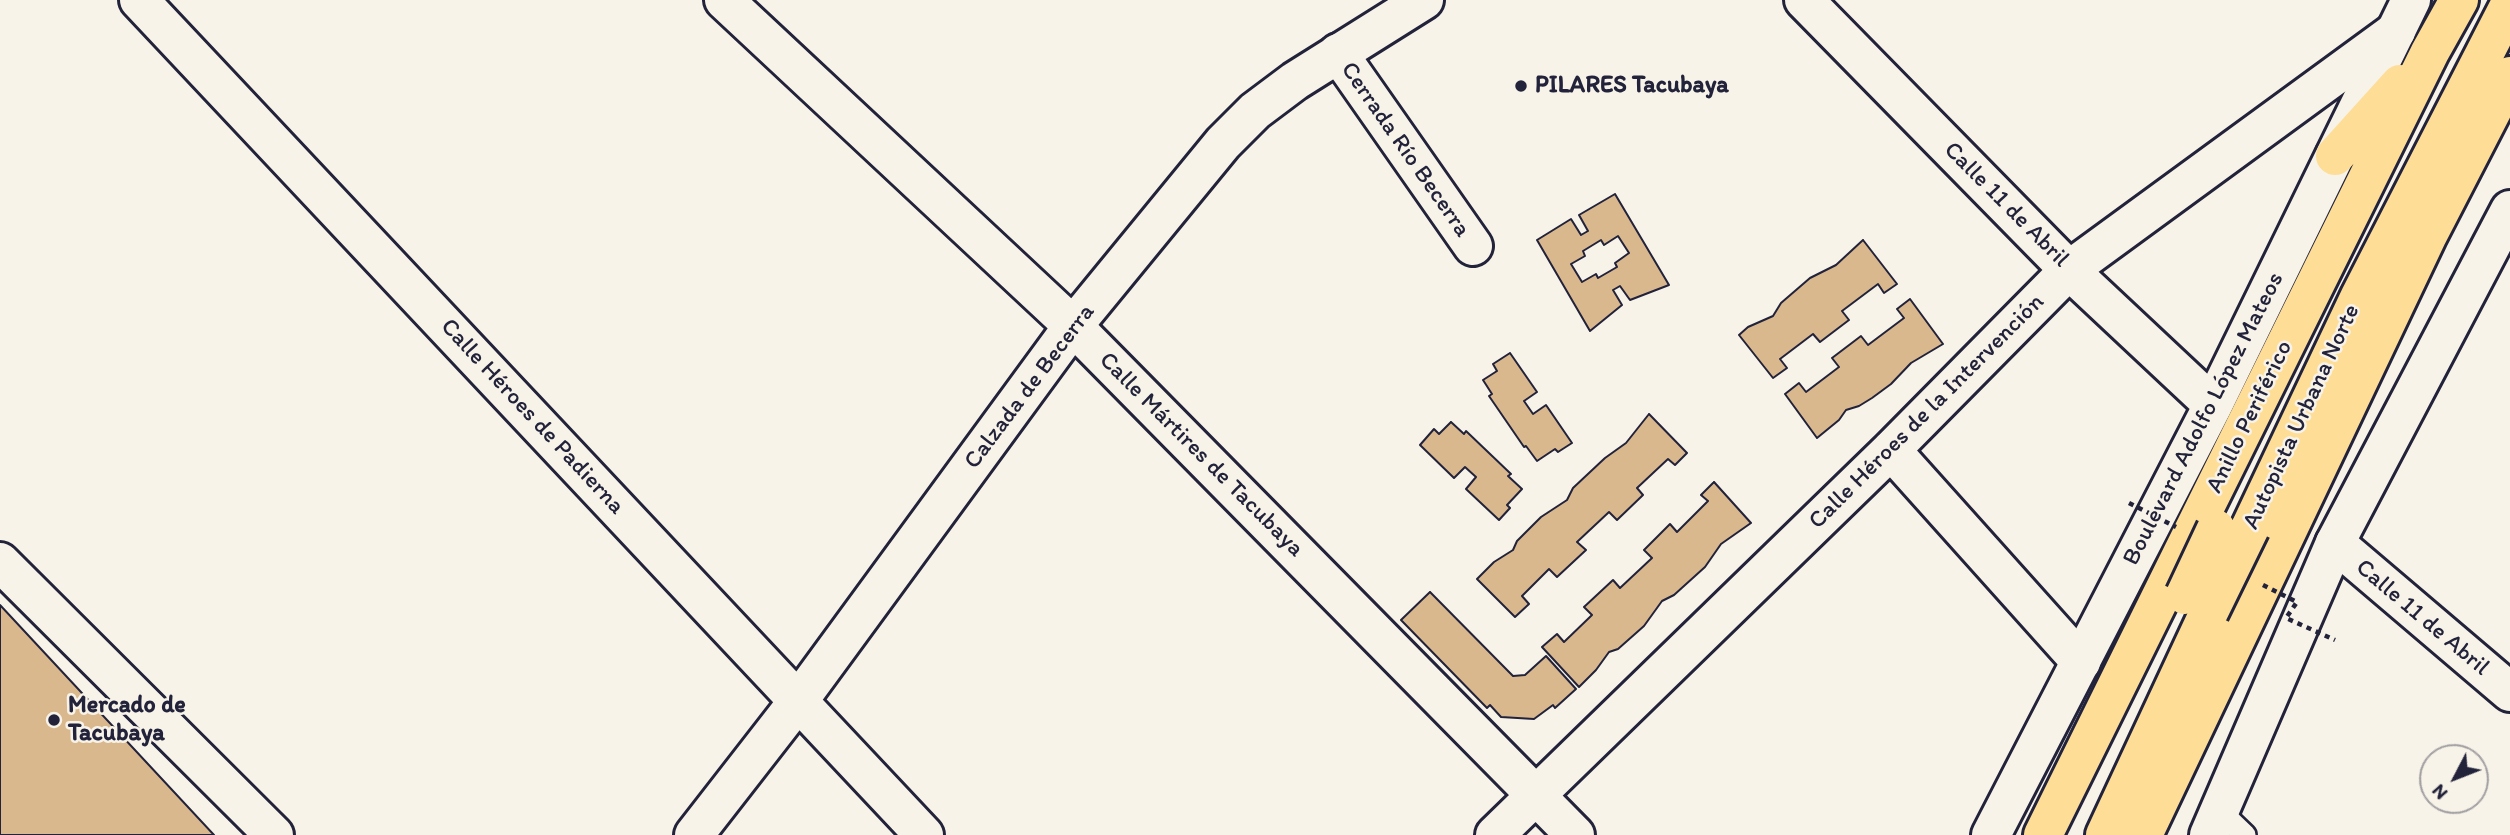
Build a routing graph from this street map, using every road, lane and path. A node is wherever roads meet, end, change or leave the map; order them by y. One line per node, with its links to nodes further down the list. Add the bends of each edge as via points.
1 (139, 0): 22 (street, Calle Héroes de Padierna)
2 (724, 0): 15 (street, Calle Mártires de Tacubaya)
3 (1424, 0): 9 (street, Calzada de Becerra)
4 (1804, 0): 14 (street, Calle 11 de Abril)
5 (2462, 0): 8 (highway, Anillo Periférico); 32 (highway, Autopista Urbana Norte, bridge, via 2318,316)
6 (2510, 4): 33 (highway, Autopista Urbana Norte, bridge, via 2360,296)
7 (2404, 15): 11 (street, Boulevard Adolfo López Mateos); 14 (street, Calle Héroes de la Intervención)
8 (2430, 52): 11 (highway); 31 (highway, Anillo Periférico)
9 (1338, 53): 13 (street, Cerrada Río Becerra); 15 (street, Calzada de Becerra, via 1255,111 1223,143)
10 (2510, 76): 34 (highway, via 2427,237)
11 (2334, 156): 16 (street, Boulevard Adolfo López Mateos)
12 (2510, 210): 18 (street)
13 (1473, 246)
14 (2069, 270): 16 (street, Calle 11 de Abril); 17 (street, Calle Héroes de la Intervención)
15 (1073, 326): 22 (street, Calzada de Becerra); 23 (street, Calle Mártires de Tacubaya)
16 (2213, 405): 20 (street, Boulevard Adolfo López Mateos)
17 (1891, 450): 20 (street); 23 (street, Calle Héroes de la Intervención)
18 (2335, 543): 21 (street, Calle 11 de Abril); 24 (street)
19 (0, 562): 25 (street)
20 (2081, 662): 30 (street, Boulevard Adolfo López Mateos)
21 (2510, 692)
22 (799, 700): 26 (street, Calzada de Becerra); 27 (street, Calle Héroes de Padierna)
23 (1537, 794): 28 (street, Calle Héroes de la Intervención); 29 (street, Calle Mártires de Tacubaya)
24 (2225, 827)
25 (274, 835)
26 (694, 835)
27 (924, 835)
28 (1495, 835)
29 (1575, 835)
30 (1991, 835)
31 (2043, 835)
32 (2068, 835)
33 (2105, 835)
34 (2143, 835)

